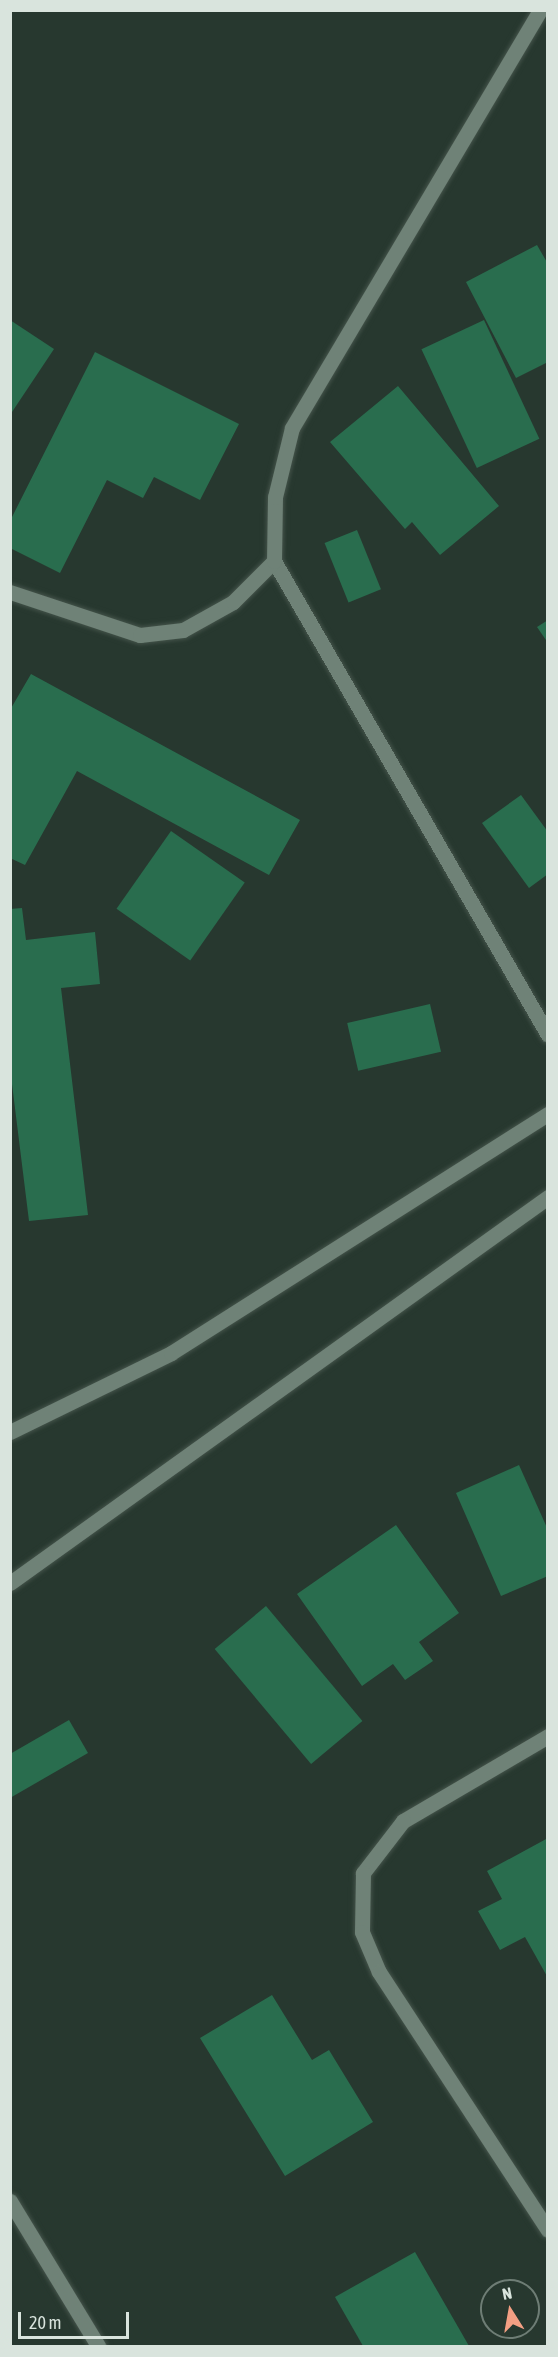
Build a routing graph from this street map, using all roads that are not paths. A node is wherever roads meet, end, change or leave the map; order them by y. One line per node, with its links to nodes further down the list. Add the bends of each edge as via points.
1 (540, 10): 2 (street, via 292,428 275,497)
2 (274, 561): 3 (street, via 233,602 183,630 140,635); 4 (street)
3 (10, 592)
4 (548, 1035)
5 (548, 1114): 7 (street, via 171,1353)
6 (548, 1197): 8 (street)
7 (10, 1432)
8 (10, 1583)
9 (548, 1736): 11 (street, via 403,1821 363,1873 362,1932 379,1972)
10 (10, 2201): 12 (street)
11 (548, 2230)
12 (98, 2346)

